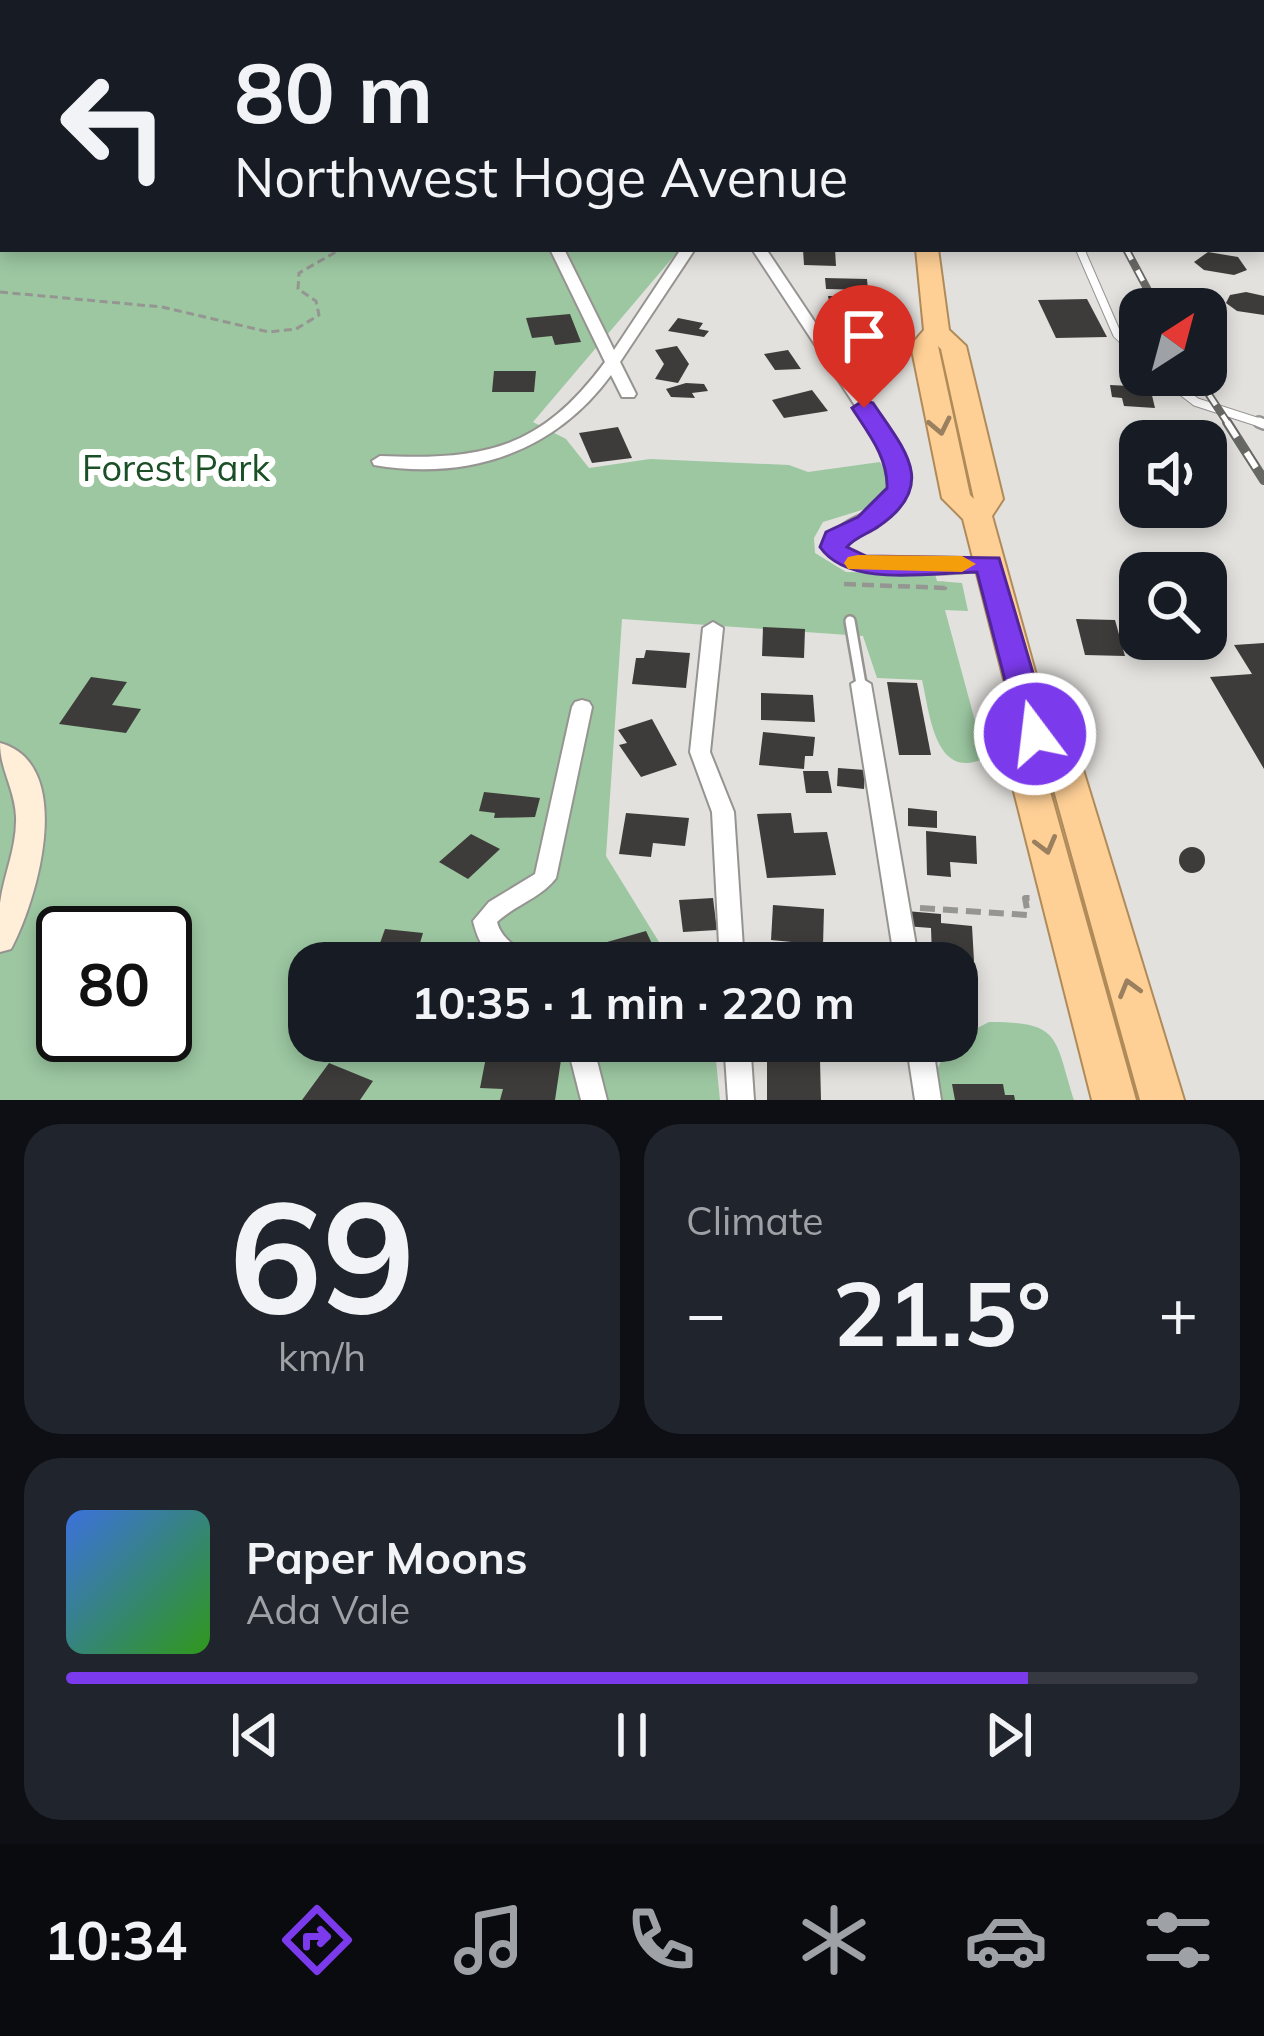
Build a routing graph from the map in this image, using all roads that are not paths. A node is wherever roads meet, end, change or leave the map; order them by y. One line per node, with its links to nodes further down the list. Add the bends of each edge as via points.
1 (558, 252): 7 (street)
2 (686, 252): 7 (street)
3 (761, 252): 12 (street, via 901,474 892,503 833,547 864,564)
4 (927, 252): 12 (highway, via 937,332 924,345 938,418 956,498 977,516)
5 (1081, 252): 6 (lane)
6 (1119, 336)
7 (611, 364): 8 (street); 11 (street, via 559,423 522,449 464,465)
8 (628, 394)
9 (1188, 396): 10 (lane)
10 (1264, 424)
11 (380, 461)
12 (989, 564): 17 (highway)
13 (850, 621): 15 (lane)
14 (713, 628): 21 (street, via 700,752 723,812)
15 (861, 684): 22 (street)
16 (582, 707): 20 (street, via 545,878 485,921)
17 (1035, 734): 29 (highway, one-way to 29, via 1024,760); 30 (highway, one-way to 17, via 1063,760)
18 (0, 752): 19 (main road, via 21,775 29,820 23,877)
19 (0, 940)
20 (492, 942)
21 (731, 942)
22 (903, 942)
23 (588, 1062): 26 (street)
24 (738, 1062): 27 (street)
25 (922, 1062): 28 (street)
26 (595, 1100)
27 (741, 1100)
28 (928, 1100)
29 (1114, 1100)
30 (1162, 1100)

